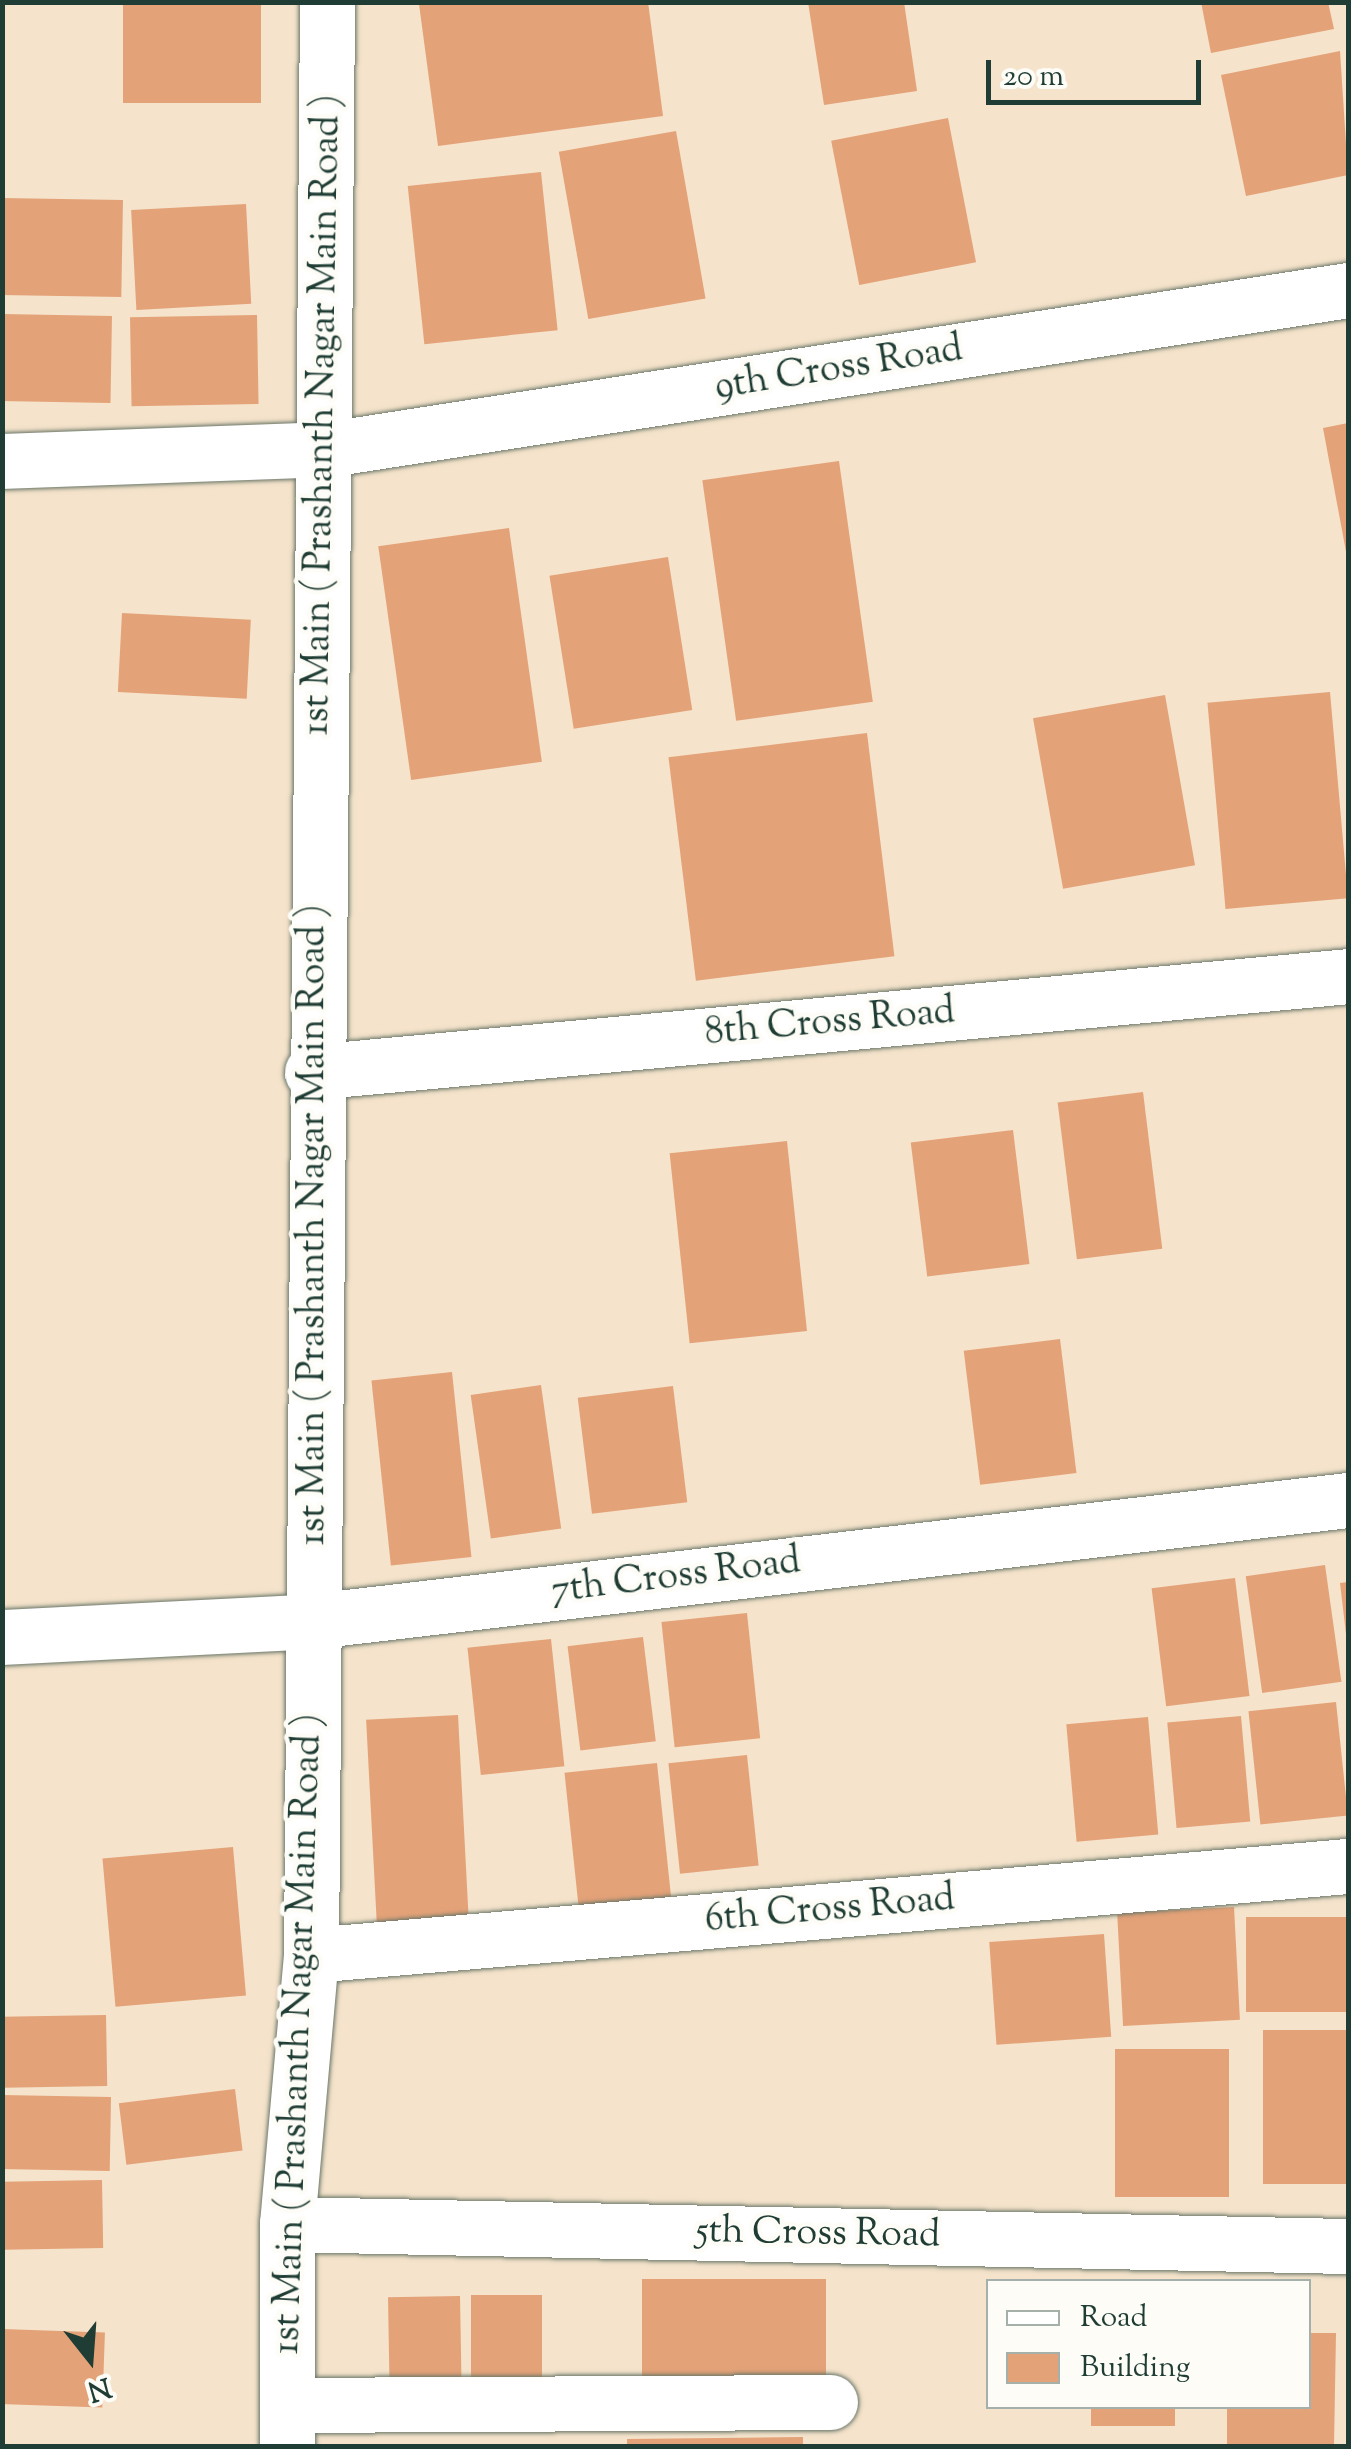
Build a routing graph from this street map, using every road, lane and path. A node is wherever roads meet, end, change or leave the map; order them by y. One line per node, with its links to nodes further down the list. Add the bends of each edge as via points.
1 (327, 2): 3 (street, 1st Main ( Prashanth Nagar Main Road ))
2 (1348, 290): 3 (street, 9th Cross Road)
3 (329, 449): 4 (street, 9th Cross Road); 6 (street, 1st Main ( Prashanth Nagar Main Road ))
4 (2, 462)
5 (1348, 976): 6 (street, 8th Cross Road)
6 (312, 1072): 8 (street, 1st Main ( Prashanth Nagar Main Road ))
7 (1348, 1500): 8 (street, 7th Cross Road)
8 (313, 1620): 9 (street, 7th Cross Road); 11 (street, 1st Main ( Prashanth Nagar Main Road ))
9 (2, 1637)
10 (1348, 1866): 11 (street, 6th Cross Road)
11 (311, 1956): 12 (street, 1st Main ( Prashanth Nagar Main Road ))
12 (286, 2224): 13 (street, 5th Cross Road); 15 (street, 1st Main ( Prashanth Nagar Main Road ))
13 (1348, 2246)
14 (830, 2402): 15 (street)
15 (287, 2426)

